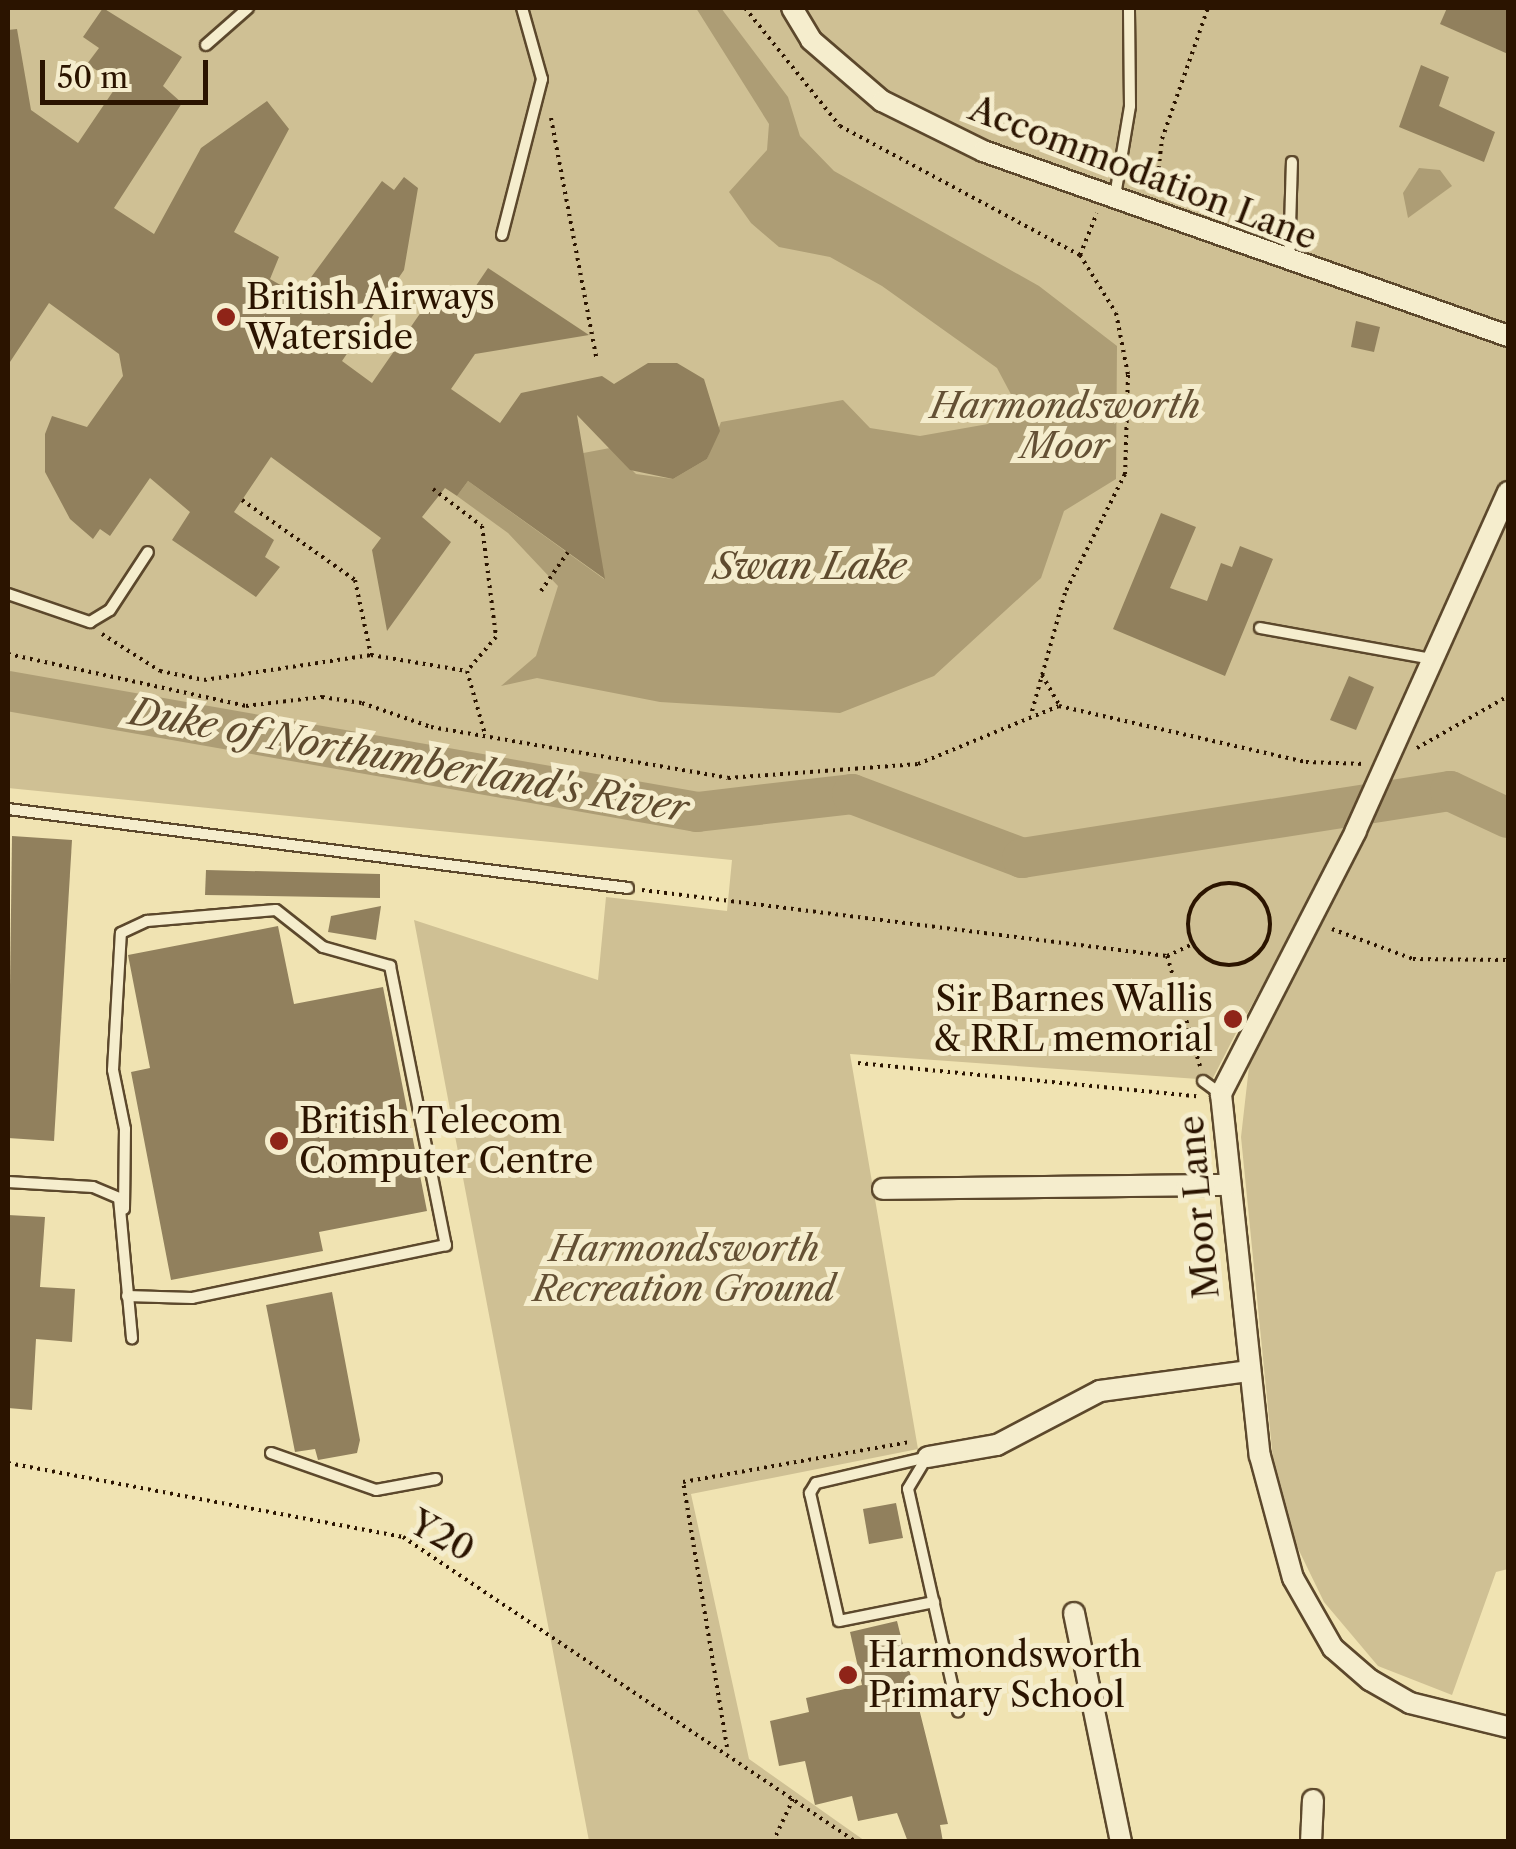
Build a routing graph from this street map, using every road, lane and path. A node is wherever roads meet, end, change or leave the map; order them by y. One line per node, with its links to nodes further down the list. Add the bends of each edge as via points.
1 (248, 8): 7 (lane)
2 (522, 8): 8 (lane)
3 (745, 8): 13 (path, via 865,146)
4 (792, 8): 10 (street, Accommodation Lane, via 812,40 882,101)
5 (1129, 8): 10 (lane, via 1130,106)
6 (1208, 8): 11 (path)
7 (206, 45)
8 (542, 79): 12 (lane); 16 (path)
9 (1292, 162): 14 (lane)
10 (1115, 204): 11 (street, Accommodation Lane); 13 (path, via 1100,206)
11 (1147, 210): 14 (street, Accommodation Lane)
12 (502, 235)
13 (1080, 255): 30 (path, via 1126,343 1125,474 1065,593)
14 (1288, 264): 15 (street, Accommodation Lane)
15 (1508, 336)
16 (598, 361)
17 (433, 489): 29 (path, via 482,526 496,591 496,637)
18 (1508, 492): 28 (street, Moor Lane)
19 (242, 500): 27 (path, via 355,580)
20 (148, 552): 24 (lane, via 110,610)
21 (568, 552): 22 (path)
22 (541, 591)
23 (8, 594): 24 (lane)
24 (86, 622): 27 (path, via 160,671 204,680)
25 (1260, 628): 28 (lane)
26 (8, 654): 34 (path, via 246,706 322,697)
27 (371, 655): 29 (path)
28 (1434, 659): 35 (street, Moor Lane)
29 (467, 670): 34 (path)
30 (1042, 675): 32 (path); 33 (path)
31 (1508, 696): 35 (path)
32 (1059, 706): 33 (path); 35 (path, via 1306,762)
33 (1032, 711): 34 (path, via 918,764 728,778)
34 (485, 734)
35 (1389, 757): 38 (street, Moor Lane)
36 (8, 809): 37 (lane)
37 (628, 888): 40 (path)
38 (1310, 916): 41 (path, via 1413,959); 44 (street, Moor Lane)
39 (1193, 944): 39 (path, via 1219,965 1246,962 1270,930 1265,904 1245,886 1206,890 1190,911); 40 (path)
40 (1168, 956): 43 (path)
41 (1508, 960)
42 (858, 1062): 44 (path)
43 (1203, 1080): 44 (lane)
44 (1221, 1096): 46 (street, Moor Lane)
45 (8, 1182): 48 (lane, via 93,1187)
46 (1227, 1185): 47 (street); 51 (street, Moor Lane)
47 (882, 1189)
48 (124, 1208): 49 (lane); 49 (lane, via 125,1129 114,1070 122,933 147,921 276,910 324,947 390,966 446,1245 192,1298)
49 (128, 1296): 50 (lane)
50 (132, 1338)
51 (1248, 1371): 53 (street, via 1100,1391 997,1445); 59 (street, Moor Lane, via 1274,1520 1293,1578 1333,1648 1410,1703)
52 (271, 1453): 55 (lane, via 376,1490)
53 (928, 1457): 56 (lane, via 908,1483); 56 (lane, via 816,1483 810,1493 839,1622); 60 (path, via 917,1441 683,1482)
54 (8, 1462): 60 (path, Y20, via 402,1537)
55 (436, 1479)
56 (934, 1602): 58 (lane)
57 (1074, 1613): 65 (street)
58 (958, 1711)
59 (1507, 1720)
60 (727, 1748): 61 (path, Y20)
61 (794, 1797): 63 (path, Y20); 64 (path)
62 (1313, 1800): 66 (street)
63 (854, 1841)
64 (773, 1842)
65 (1121, 1842)
66 (1310, 1842)

